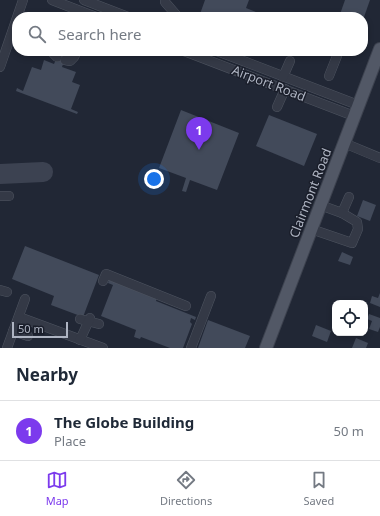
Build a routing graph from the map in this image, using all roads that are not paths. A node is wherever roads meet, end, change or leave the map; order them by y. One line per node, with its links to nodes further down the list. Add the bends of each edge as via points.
1 (23, 0): 5 (street)
2 (52, 0): 6 (street)
3 (84, 0): 7 (street)
4 (165, 2): 8 (street)
5 (19, 12)
6 (74, 12)
7 (115, 12)
8 (172, 12)
9 (12, 32): 17 (street)
10 (380, 49): 22 (main road, Clairmont Road)
11 (57, 56): 12 (street, via 70,61)
12 (74, 56)
13 (197, 56): 20 (street, Airport Road)
14 (230, 56): 18 (street, Airport Road)
15 (337, 56): 19 (street)
16 (290, 61): 18 (street)
17 (0, 67)
18 (284, 76): 22 (street, Airport Road)
19 (329, 76)
20 (285, 89): 21 (street); 22 (street, Airport Road)
21 (277, 107)
22 (356, 111): 23 (main road, Clairmont Road)
23 (344, 144): 24 (street); 26 (main road, Clairmont Road)
24 (380, 158)
25 (349, 197): 27 (street)
26 (320, 205): 27 (street); 28 (main road, Clairmont Road)
27 (342, 212): 28 (street, via 357,222 358,229 352,243)
28 (311, 229): 41 (main road, Clairmont Road)
29 (103, 282): 32 (street, via 106,274)
30 (211, 296): 40 (street)
31 (25, 300): 33 (street)
32 (186, 306)
33 (19, 317): 35 (street); 37 (street)
34 (98, 324): 37 (street, via 86,320)
35 (13, 331): 36 (street); 38 (street)
36 (28, 336)
37 (80, 340): 39 (street)
38 (7, 348)
39 (100, 348)
40 (192, 348)
41 (266, 348)

